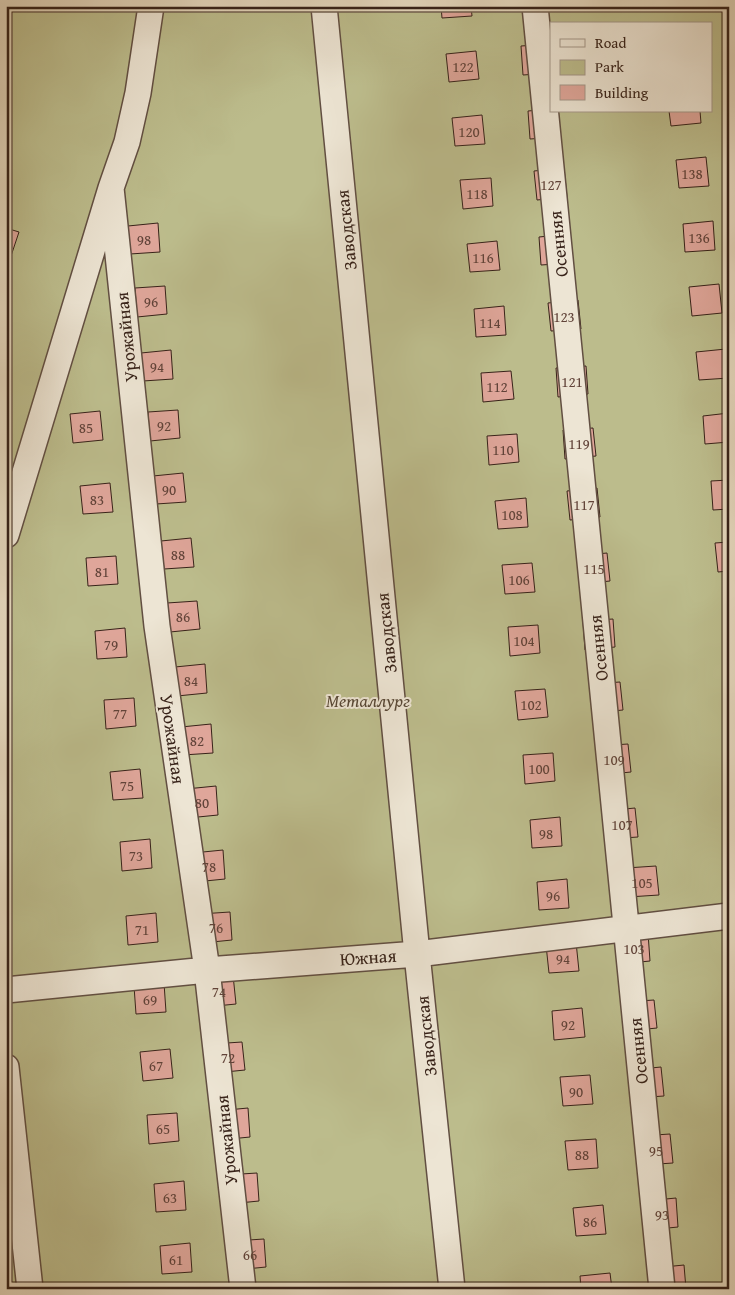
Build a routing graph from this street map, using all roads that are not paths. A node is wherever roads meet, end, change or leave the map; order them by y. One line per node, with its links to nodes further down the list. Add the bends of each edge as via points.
1 (151, 6): 4 (street, via 138,93 127,142)
2 (324, 6): 8 (street, Заводская)
3 (535, 6): 7 (street, Осенняя)
4 (111, 188): 5 (street); 9 (street, Урожайная, via 157,626)
5 (6, 535)
6 (729, 916): 7 (street, Южная)
7 (625, 928): 8 (street, Южная); 15 (street, Осенняя)
8 (417, 954): 9 (street, Южная); 14 (street, Заводская)
9 (207, 970): 10 (street, Южная); 13 (street, Урожайная)
10 (6, 990)
11 (6, 1067): 12 (street)
12 (30, 1289)
13 (243, 1289)
14 (452, 1289)
15 (662, 1289)

